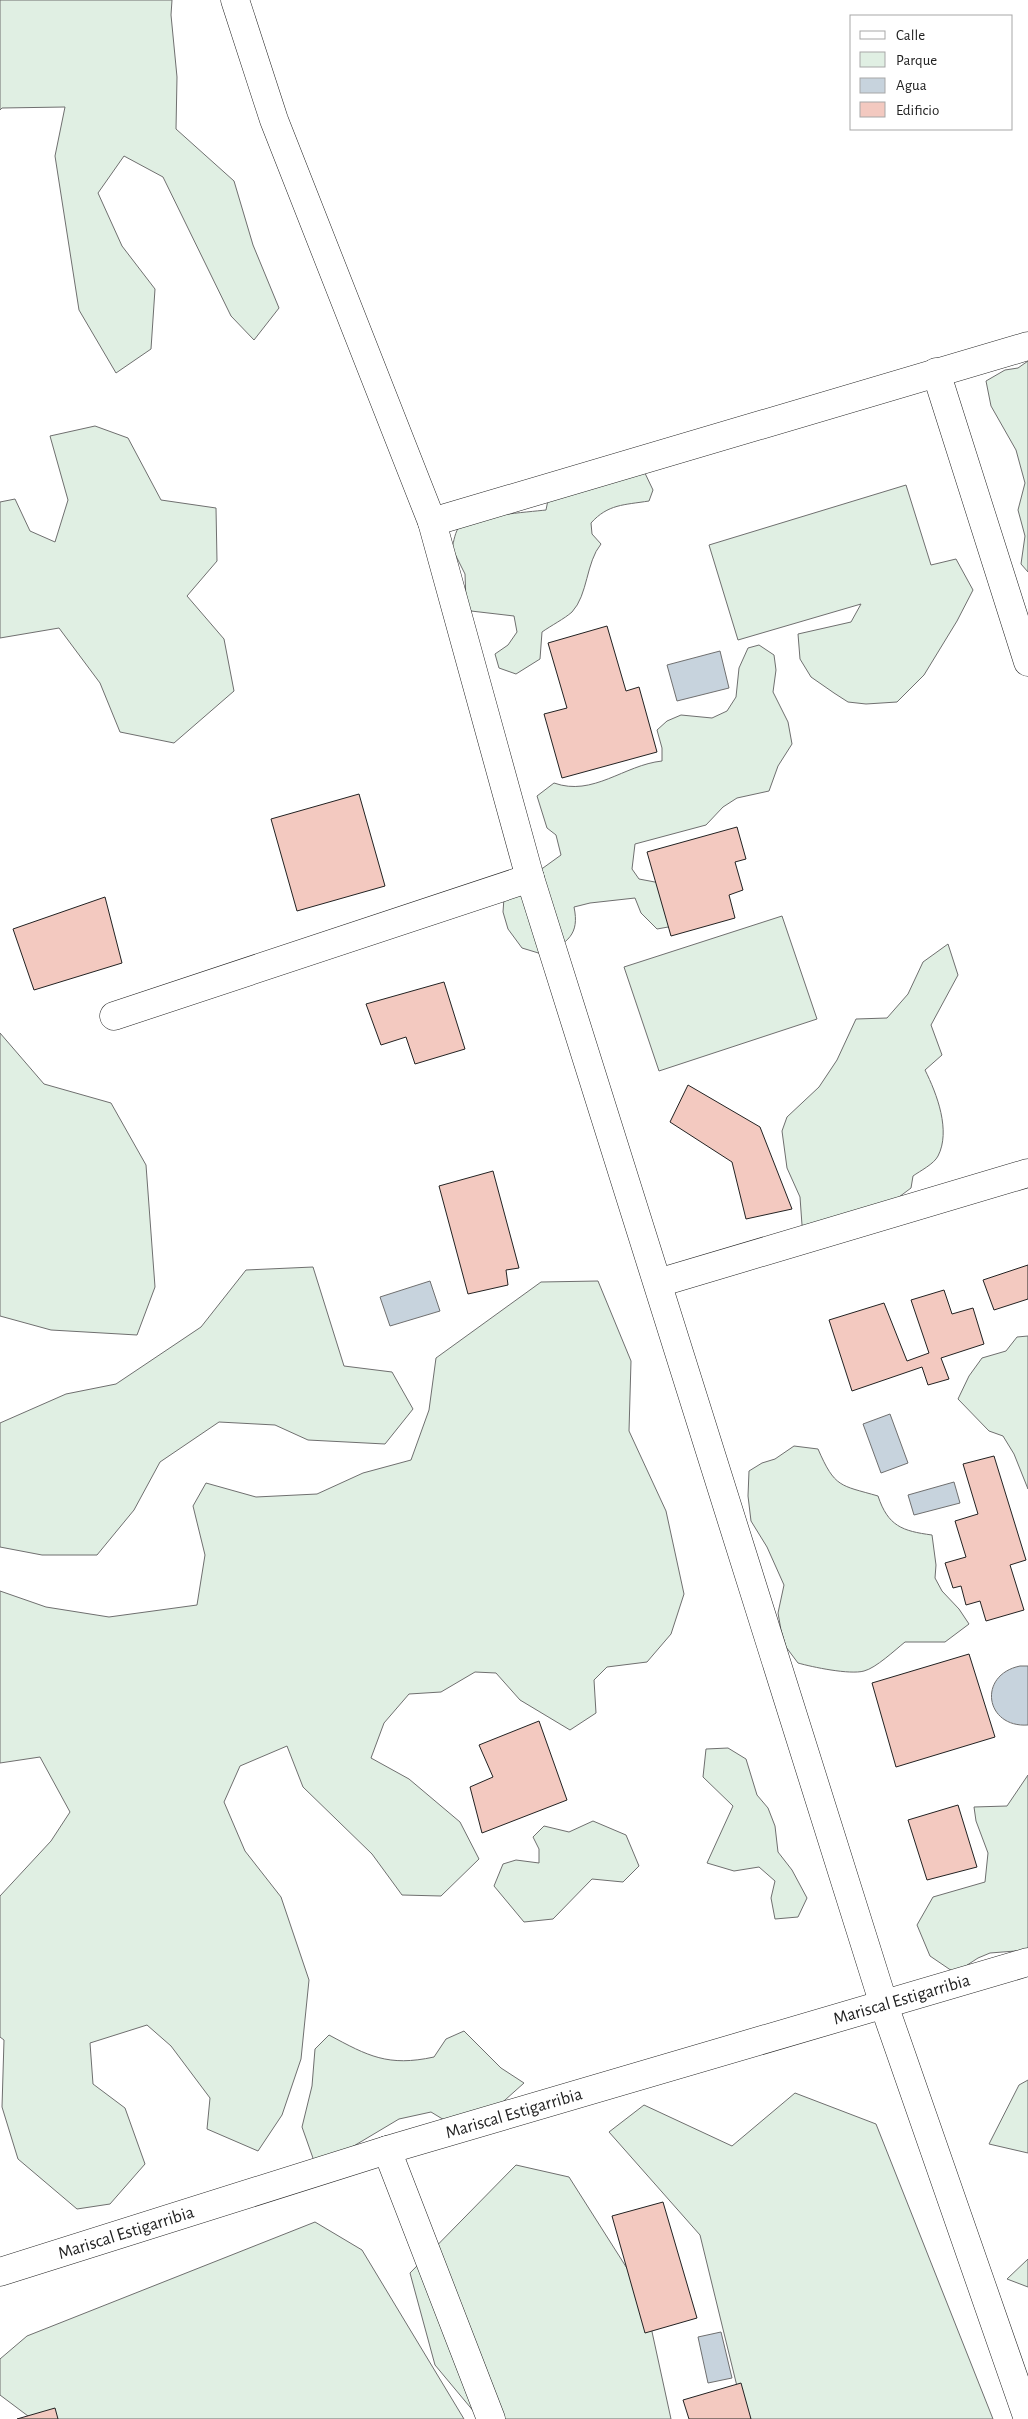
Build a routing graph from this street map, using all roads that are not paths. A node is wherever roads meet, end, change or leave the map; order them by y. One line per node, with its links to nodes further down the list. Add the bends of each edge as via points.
1 (235, 0): 4 (street, via 274,120)
2 (1028, 346): 3 (street)
3 (936, 372): 4 (street); 5 (street)
4 (432, 522): 6 (street)
5 (1028, 662)
6 (530, 878): 7 (street); 9 (street)
7 (114, 1016)
8 (1028, 1173): 9 (street)
9 (658, 1283): 11 (street)
10 (1028, 1962): 11 (street, Mariscal Estigarribia)
11 (884, 2006): 12 (street, Mariscal Estigarribia); 15 (street)
12 (387, 2150): 13 (street, Mariscal Estigarribia); 14 (street)
13 (0, 2272)
14 (491, 2419)
15 (1028, 2419)

